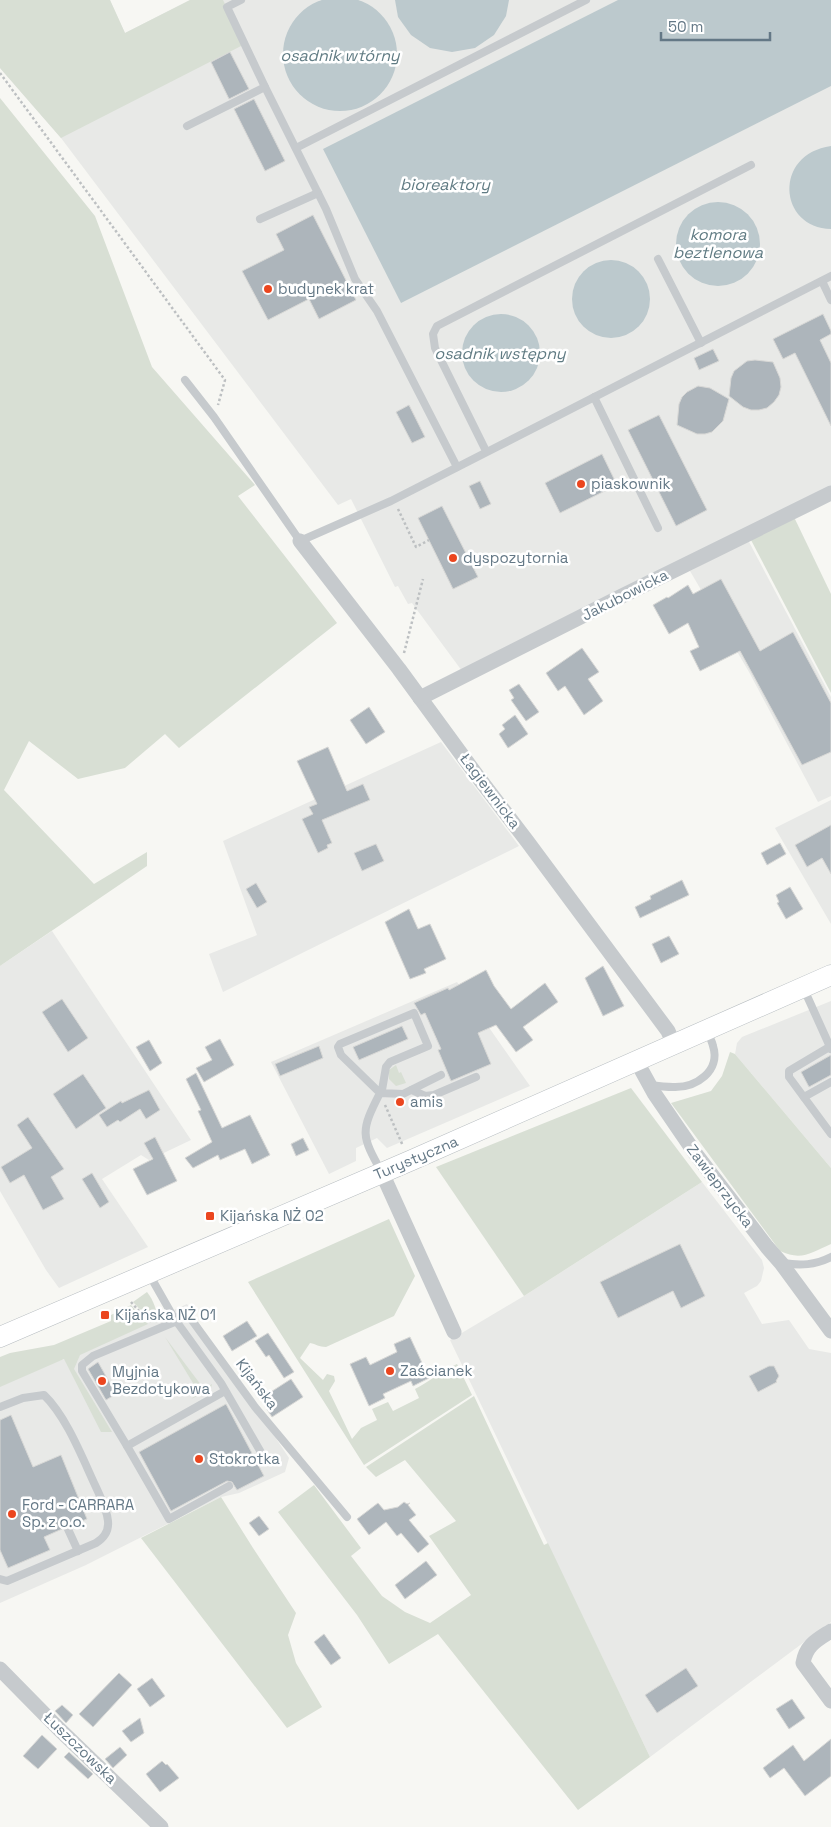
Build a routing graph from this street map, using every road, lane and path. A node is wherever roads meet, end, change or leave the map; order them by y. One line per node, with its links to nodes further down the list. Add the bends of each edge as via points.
1 (241, 0): 3 (lane)
2 (586, 0): 7 (lane)
3 (225, 3): 5 (lane)
4 (0, 73): 18 (path, via 225,380)
5 (265, 87): 6 (lane); 7 (lane)
6 (187, 126)
7 (296, 148): 9 (lane)
8 (750, 165): 19 (lane, via 434,330 435,348)
9 (318, 193): 10 (lane); 20 (lane, via 356,279 377,311)
10 (260, 219)
11 (658, 259): 15 (lane)
12 (831, 276): 13 (lane)
13 (822, 281): 14 (lane); 15 (lane)
14 (831, 300)
15 (701, 342): 17 (lane)
16 (185, 380): 18 (lane)
17 (594, 397): 19 (lane); 22 (lane)
18 (214, 417): 23 (lane)
19 (486, 451): 20 (lane)
20 (456, 467): 23 (lane, via 391,501)
21 (831, 493): 26 (street, Jakubowicka)
22 (658, 528)
23 (300, 541): 25 (street, Łagiewnicka)
24 (423, 579): 25 (path)
25 (399, 669): 26 (street, Łagiewnicka)
26 (420, 698): 30 (street, Łagiewnicka, via 668,1032)
27 (831, 975): 28 (main road, Turystyczna)
28 (803, 988): 29 (main road, Turystyczna); 31 (lane)
29 (706, 1030): 30 (main road, Turystyczna); 36 (lane, via 714,1047 709,1073 687,1086)
30 (674, 1045): 32 (main road, Turystyczna)
31 (831, 1047): 39 (lane, via 814,1060 789,1071 789,1077)
32 (636, 1062): 36 (street, Zawieprzycka); 42 (main road, Turystyczna)
33 (441, 1075): 37 (lane)
34 (476, 1077): 37 (lane, via 434,1095 425,1096)
35 (827, 1082): 39 (lane)
36 (650, 1085): 44 (street, Zawieprzycka, via 695,1153)
37 (412, 1090): 38 (lane, via 403,1094)
38 (380, 1093): 38 (lane, via 340,1055 338,1047 414,1012 428,1046 390,1062); 41 (path); 42 (lane, via 365,1131 368,1147)
39 (804, 1097): 40 (lane)
40 (831, 1134)
41 (403, 1147)
42 (382, 1173): 45 (main road, Turystyczna); 50 (street)
43 (831, 1257): 44 (lane, via 799,1266)
44 (781, 1263): 49 (street, Zawieprzycka)
45 (149, 1273): 47 (lane); 51 (main road, Turystyczna)
46 (131, 1302): 48 (path)
47 (175, 1319): 48 (lane); 52 (lane); 57 (lane, Kijańska, via 183,1316 191,1319 256,1407)
48 (155, 1330): 54 (lane, via 93,1356 82,1365 82,1371)
49 (831, 1331)
50 (454, 1332)
51 (0, 1337)
52 (225, 1391): 54 (lane); 55 (lane)
53 (0, 1407): 59 (lane, via 23,1398 44,1395 74,1440 108,1521 107,1532 101,1539)
54 (128, 1446): 56 (lane, via 169,1519)
55 (266, 1461)
56 (229, 1486)
57 (347, 1517)
58 (67, 1527): 59 (lane)
59 (78, 1551): 60 (lane, via 7,1581)
60 (0, 1579)
61 (831, 1630): 63 (street, via 805,1651 803,1663)
62 (0, 1669): 64 (street, Łuszczowska)
63 (831, 1701)
64 (161, 1827)

